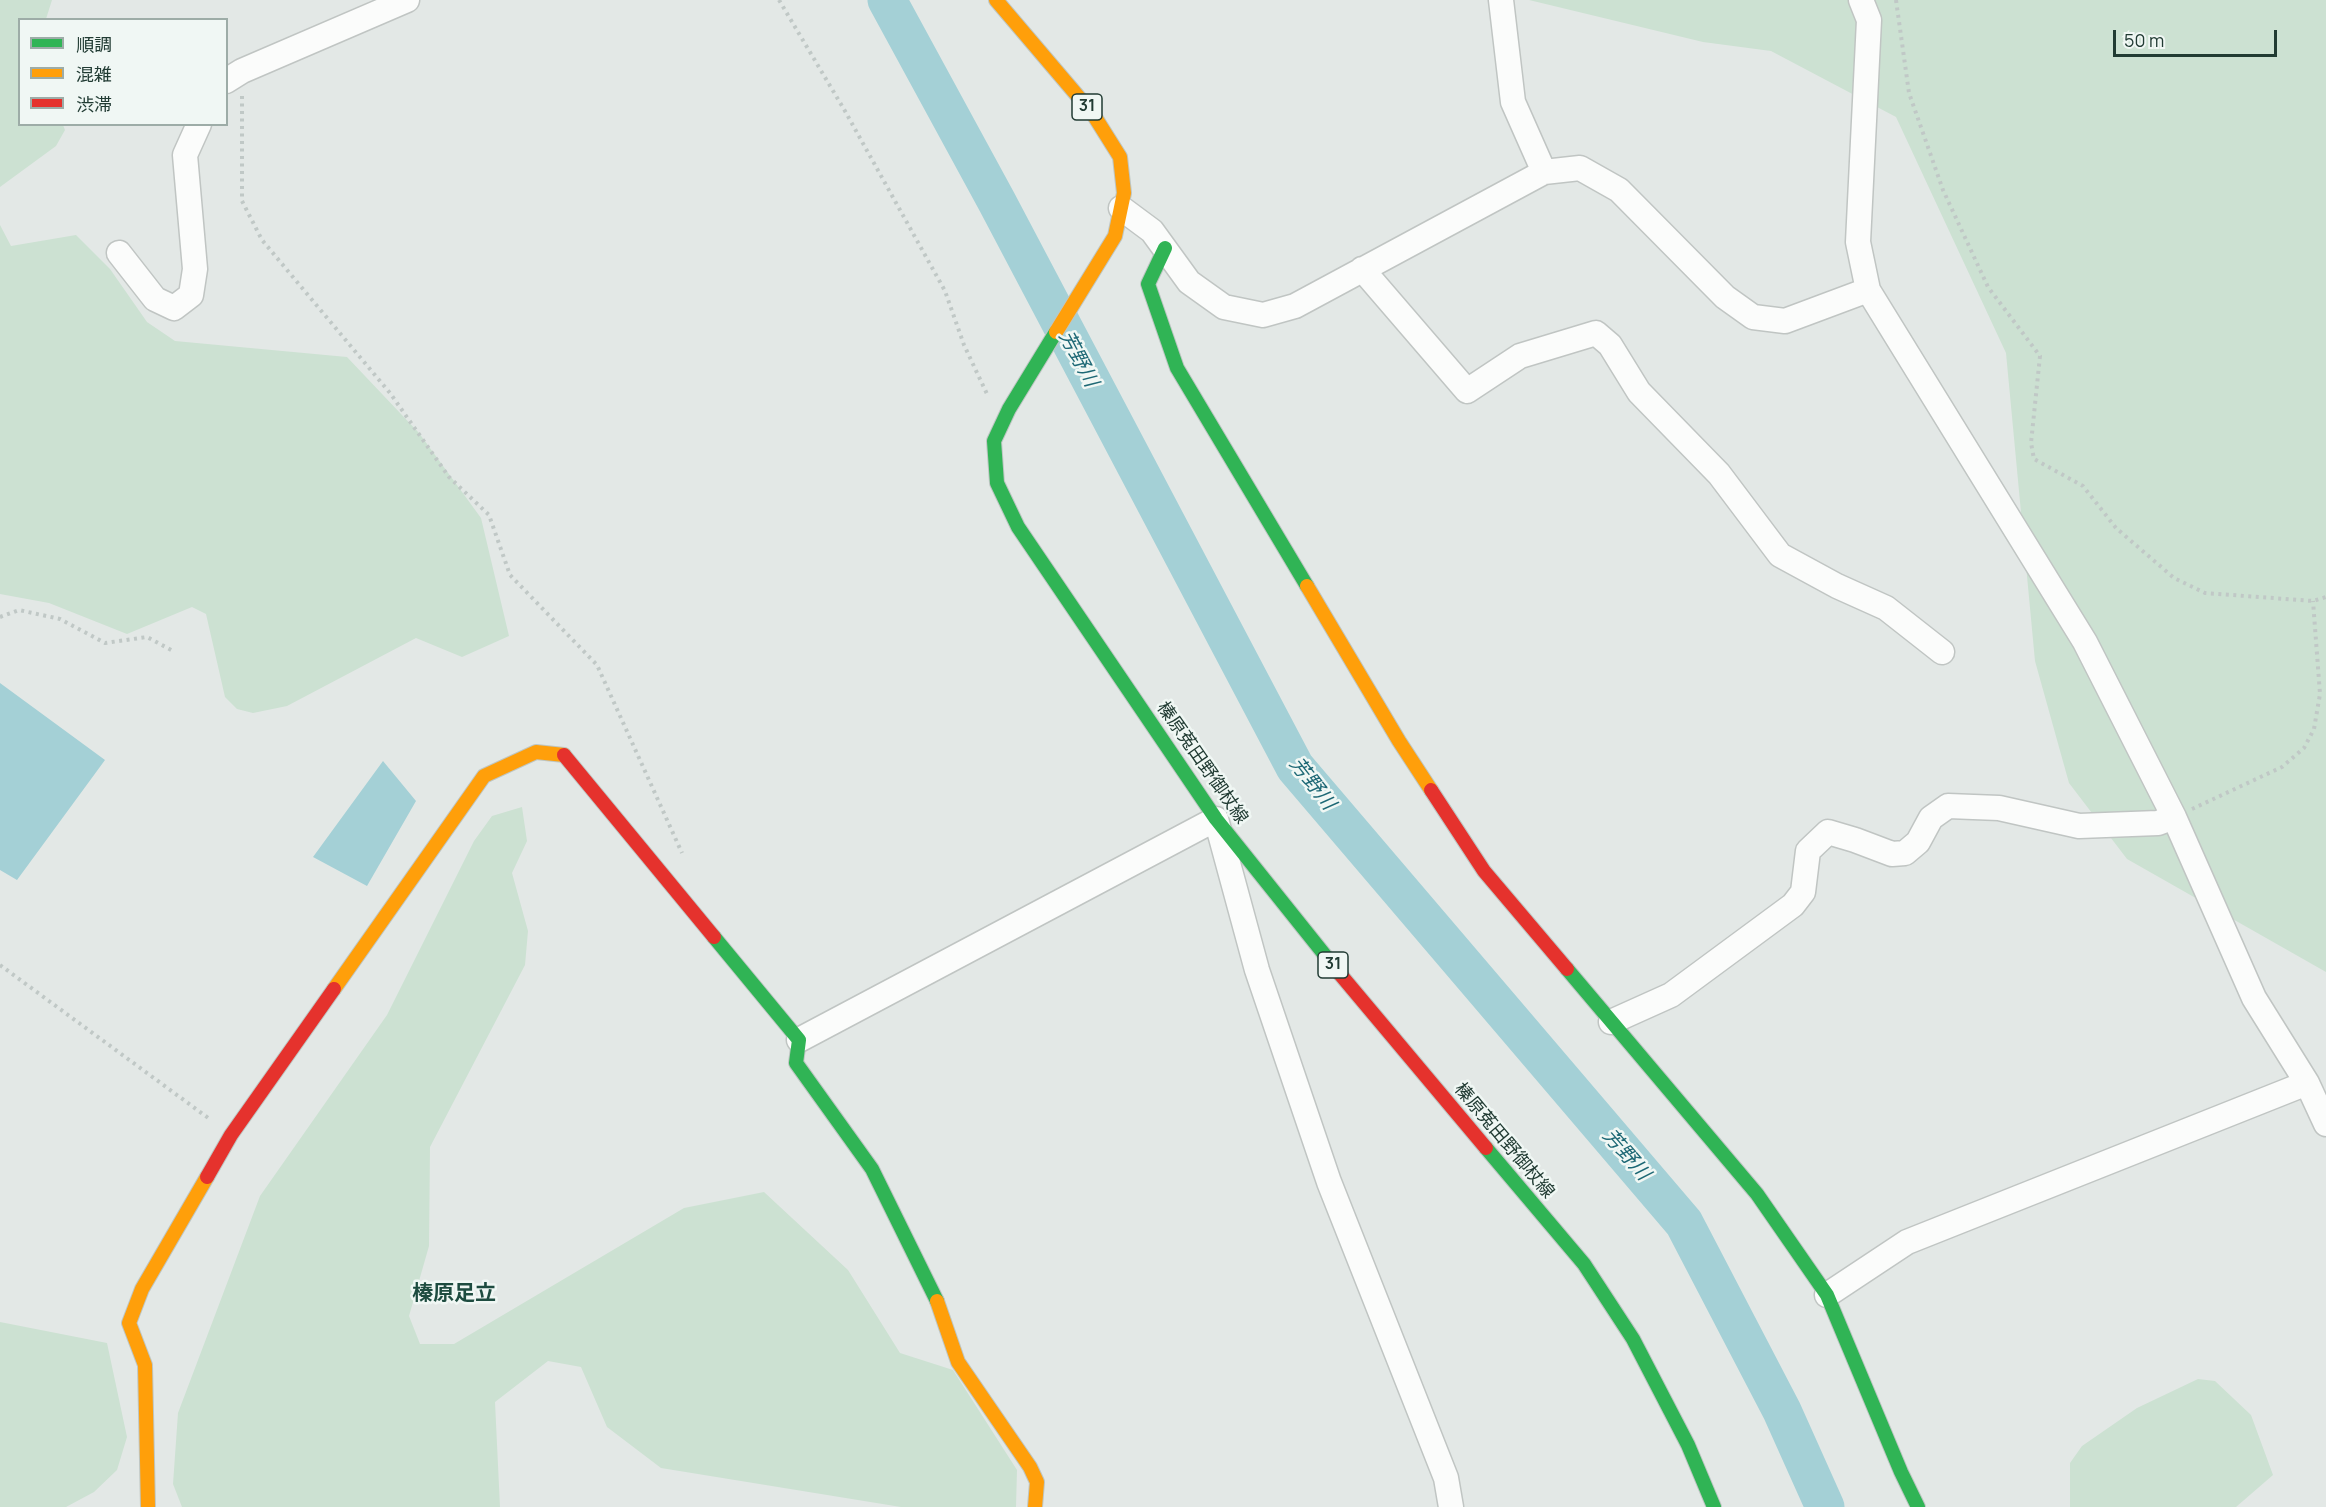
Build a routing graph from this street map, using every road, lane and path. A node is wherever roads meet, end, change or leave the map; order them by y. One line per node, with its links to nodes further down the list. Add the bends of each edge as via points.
1 (407, 0): 7 (street)
2 (779, 0): 15 (path, via 945,291 964,345)
3 (996, 0): 10 (street, 榛原菟田野御杖線 / 31, via 1093,114 1120,157 1124,193)
4 (1502, 0): 9 (street, via 1513,102)
5 (1861, 0): 14 (street, via 1869,20 1858,242)
6 (1896, 0): 17 (path, via 1909,93 1943,190 1988,287 2040,356 2031,443 2034,459 2083,486 2116,528 2174,578 2205,593)
7 (234, 76): 23 (path, via 242,201 262,240 390,393 448,477 489,515 510,575 597,665)
8 (198, 126): 12 (street, via 185,154 195,269 191,295 174,308 155,299)
9 (1544, 172): 13 (street); 14 (street, via 1580,168 1619,190 1725,297 1753,317 1785,321)
10 (1121, 208): 11 (street, via 1152,231); 15 (street, 榛原菟田野御杖線 / 31, via 1115,236)
11 (1165, 248): 13 (street, via 1189,282 1224,307 1263,315 1295,306); 25 (street, via 1148,284 1178,369 1399,741 1484,871)
12 (118, 253)
13 (1362, 269): 20 (street, via 1467,391 1520,356 1596,333 1610,345 1639,392 1719,474 1780,555 1886,608)
14 (1868, 290): 21 (street, via 2085,642)
15 (1001, 425): 22 (street, 榛原菟田野御杖線 / 31, via 994,441 997,483 1018,527)
16 (2326, 597): 17 (path)
17 (2313, 601): 21 (path, via 2320,694 2314,729 2304,748 2282,767)
18 (0, 617): 19 (path, via 20,610 60,620 105,643 147,637)
19 (175, 652)
20 (1941, 652)
21 (2174, 817): 25 (street, via 2158,824 2079,826 1999,808 1948,806 1930,818 1918,842 1905,853 1892,854 1828,832 1808,851 1803,892 1793,905 1671,994); 27 (street, via 2254,998)
22 (1216, 819): 26 (street); 33 (street, via 1257,970 1329,1182 1446,1478); 34 (street, 榛原菟田野御杖線 / 31, via 1366,1006 1584,1264 1633,1339 1688,1446)
23 (683, 856)
24 (0, 965): 29 (path)
25 (1611, 1022): 30 (street, via 1757,1194)
26 (799, 1040): 29 (street, via 564,755 536,752 484,776); 32 (street, via 796,1064 872,1169 941,1310 958,1362 1030,1467 1037,1482)
27 (2307, 1083): 28 (street); 30 (street, via 1907,1242)
28 (2326, 1124)
29 (231, 1135): 31 (street, via 142,1289 129,1323 145,1365)
30 (1827, 1295): 35 (street)
31 (148, 1507)
32 (1035, 1507)
33 (1451, 1507)
34 (1714, 1507)
35 (1918, 1507)

